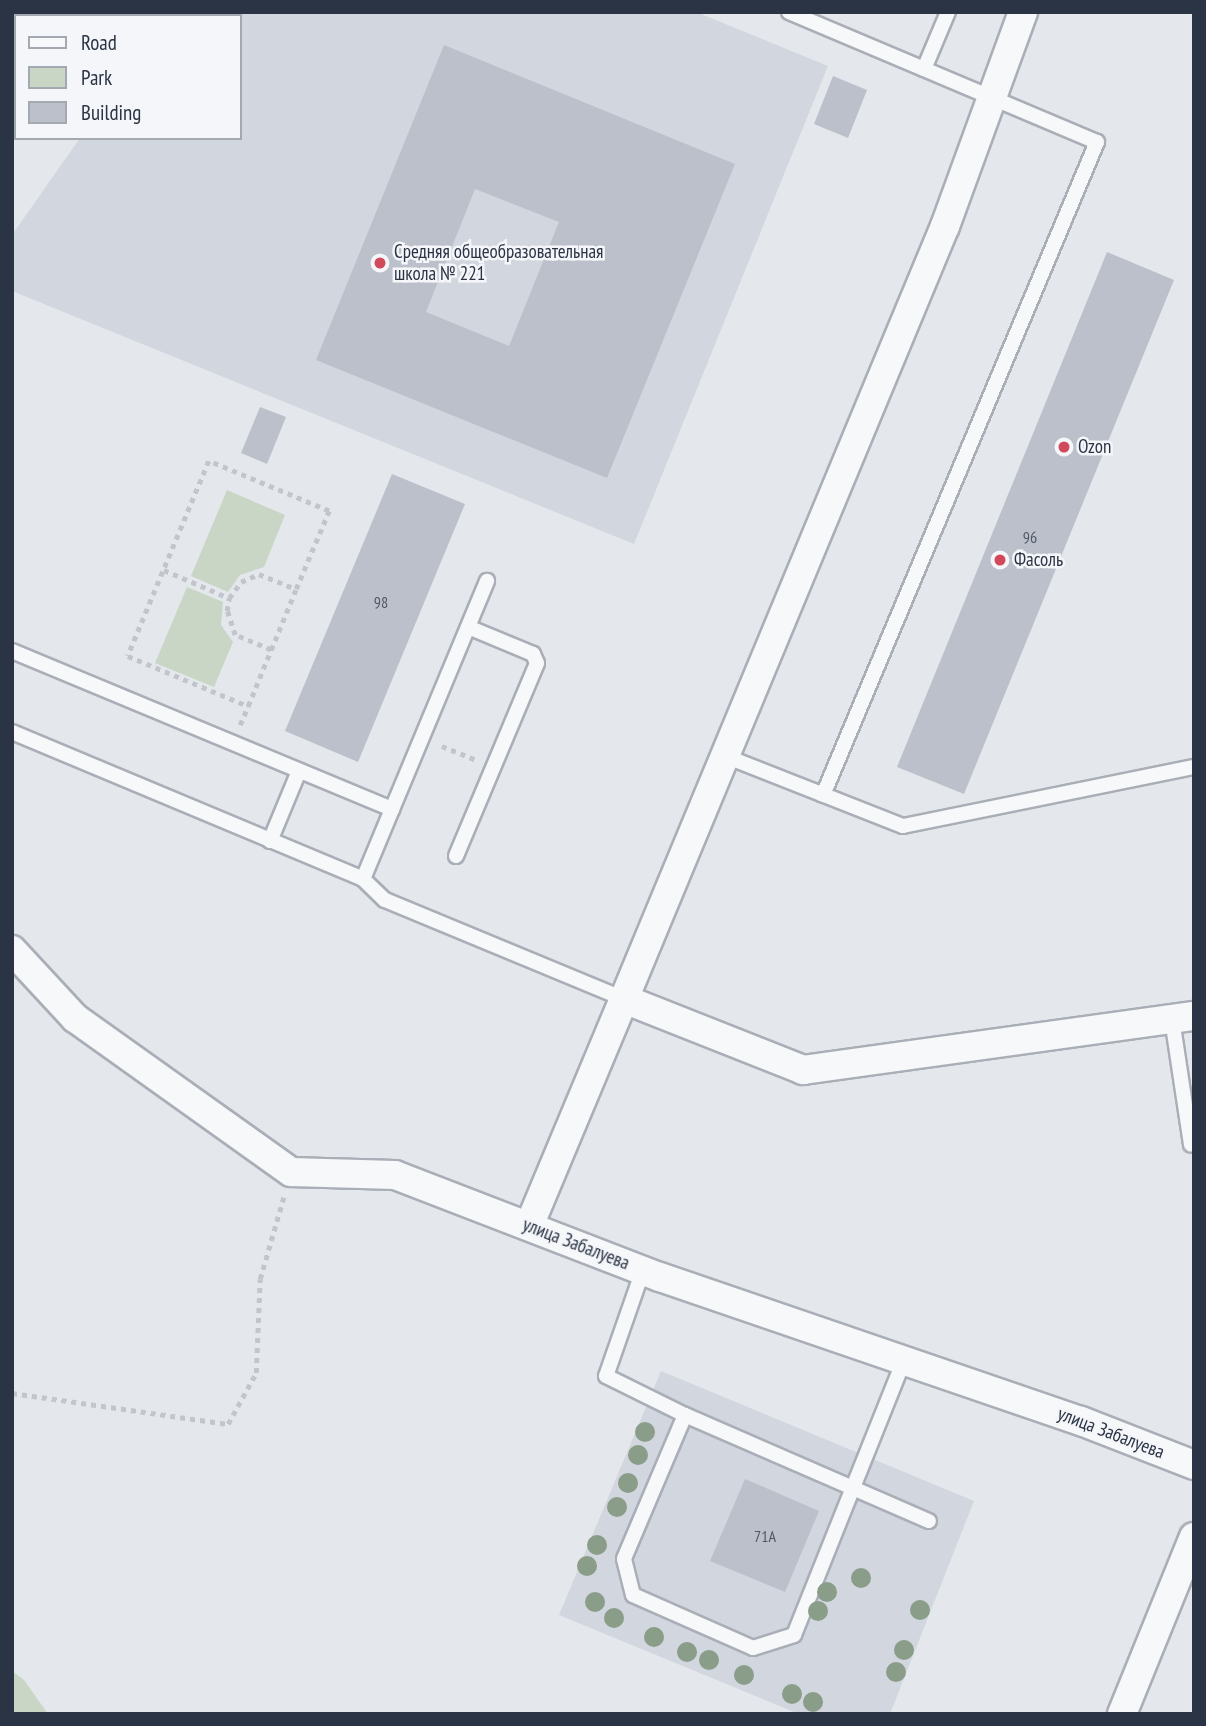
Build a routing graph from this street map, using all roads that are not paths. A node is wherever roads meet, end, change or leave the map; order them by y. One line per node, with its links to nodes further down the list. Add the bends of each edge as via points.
1 (789, 12): 5 (lane)
2 (832, 12): 5 (lane)
3 (948, 12): 6 (lane)
4 (1023, 12): 7 (street)
5 (825, 27): 6 (lane)
6 (924, 69): 7 (lane)
7 (993, 98): 12 (street, via 945,226); 15 (lane, via 1097,142)
8 (487, 581): 9 (lane)
9 (468, 627): 16 (lane); 18 (lane, via 537,658)
10 (12, 652): 14 (lane)
11 (12, 732): 17 (lane)
12 (724, 756): 15 (lane); 21 (street)
13 (1194, 767): 15 (lane, via 903,826)
14 (299, 771): 16 (lane); 17 (lane)
15 (823, 794)
16 (391, 809): 19 (lane)
17 (270, 841): 19 (lane)
18 (456, 856)
19 (363, 880): 21 (lane, via 385,900)
20 (12, 950): 24 (street, улица Забалуева, via 75,1018 291,1172 396,1175)
21 (624, 999): 22 (street, via 803,1070); 24 (street)
22 (1183, 1017): 23 (lane)
23 (1191, 1145)
24 (529, 1226): 25 (street, улица Забалуева)
25 (643, 1270): 26 (street, улица Забалуева); 27 (lane, via 606,1376)
26 (904, 1358): 28 (street, улица Забалуева); 29 (lane)
27 (685, 1415): 29 (lane); 29 (lane, via 624,1559 633,1595 754,1648 794,1635)
28 (1194, 1465)
29 (851, 1490): 30 (lane)
30 (929, 1521)
31 (1194, 1537): 32 (street)
32 (1122, 1714)

